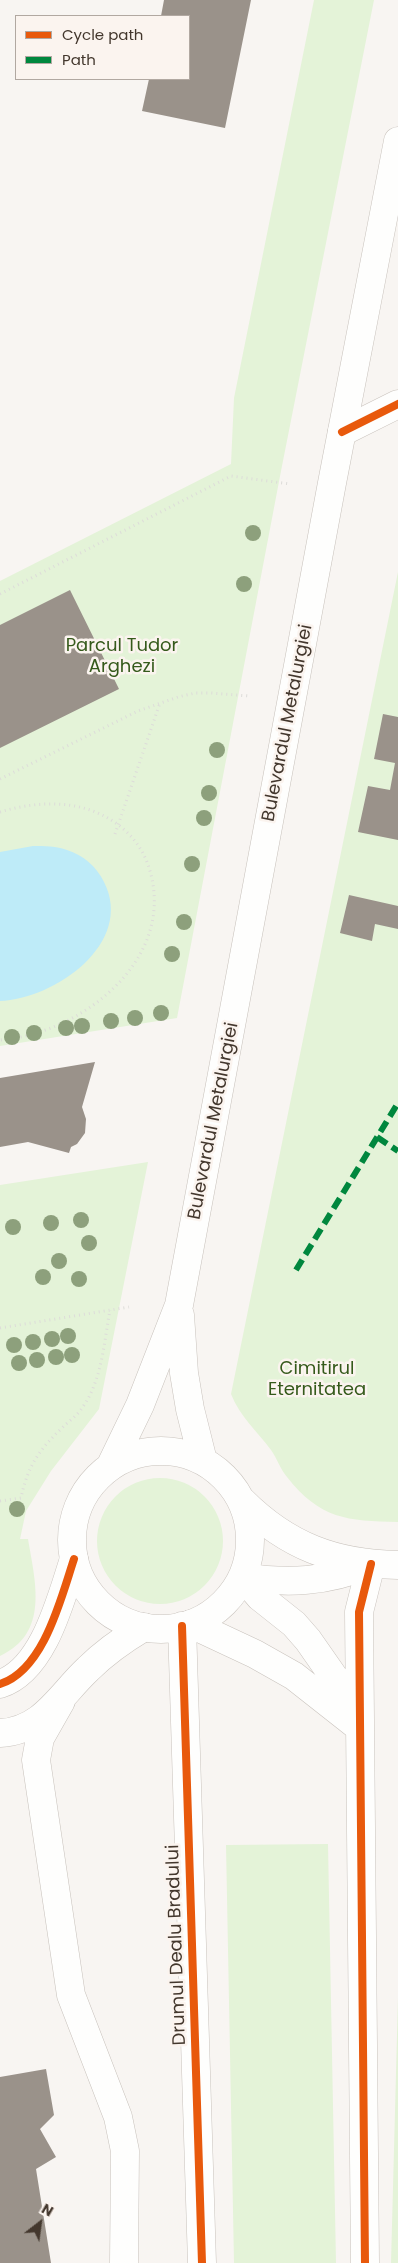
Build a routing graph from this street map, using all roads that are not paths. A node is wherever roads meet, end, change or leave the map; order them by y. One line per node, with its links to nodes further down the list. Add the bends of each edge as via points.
1 (398, 141): 3 (main road, Bulevardul Metalurgiei)
2 (398, 404): 3 (main road)
3 (342, 432): 4 (main road, Bulevardul Metalurgiei)
4 (179, 1305): 5 (main road, Bulevardul Metalurgiei, via 184,1372); 6 (main road, Bulevardul Metalurgiei, via 140,1405)
5 (203, 1461): 6 (main road, via 180,1452 156,1451 131,1455); 7 (main road, via 226,1478)
6 (110, 1467): 8 (main road, via 82,1498 72,1538)
7 (242, 1501): 9 (main road, via 271,1527 300,1545); 11 (main road, via 250,1539 249,1559)
8 (74, 1559): 13 (main road, via 83,1583 99,1603 120,1618); 14 (main road, via 56,1611 32,1660 18,1674)
9 (371, 1564): 10 (main road); 11 (main road, via 348,1574 319,1580); 16 (main road, via 359,1612)
10 (398, 1564)
11 (242, 1577): 12 (main road, via 226,1602 210,1615); 16 (main road, via 308,1640 338,1683)
12 (187, 1625): 13 (main road, via 163,1629); 16 (main road, via 255,1654 294,1676); 19 (main road, Drumul Dealu Bradului)
13 (144, 1627): 15 (main road, via 87,1669)
14 (0, 1684)
15 (61, 1700): 17 (main road, via 37,1722); 18 (main road, via 40,1738 36,1760 71,1995 118,2117 125,2151)
16 (360, 1728): 20 (main road)
17 (0, 1733)
18 (124, 2263)
19 (202, 2263)
20 (365, 2263)

